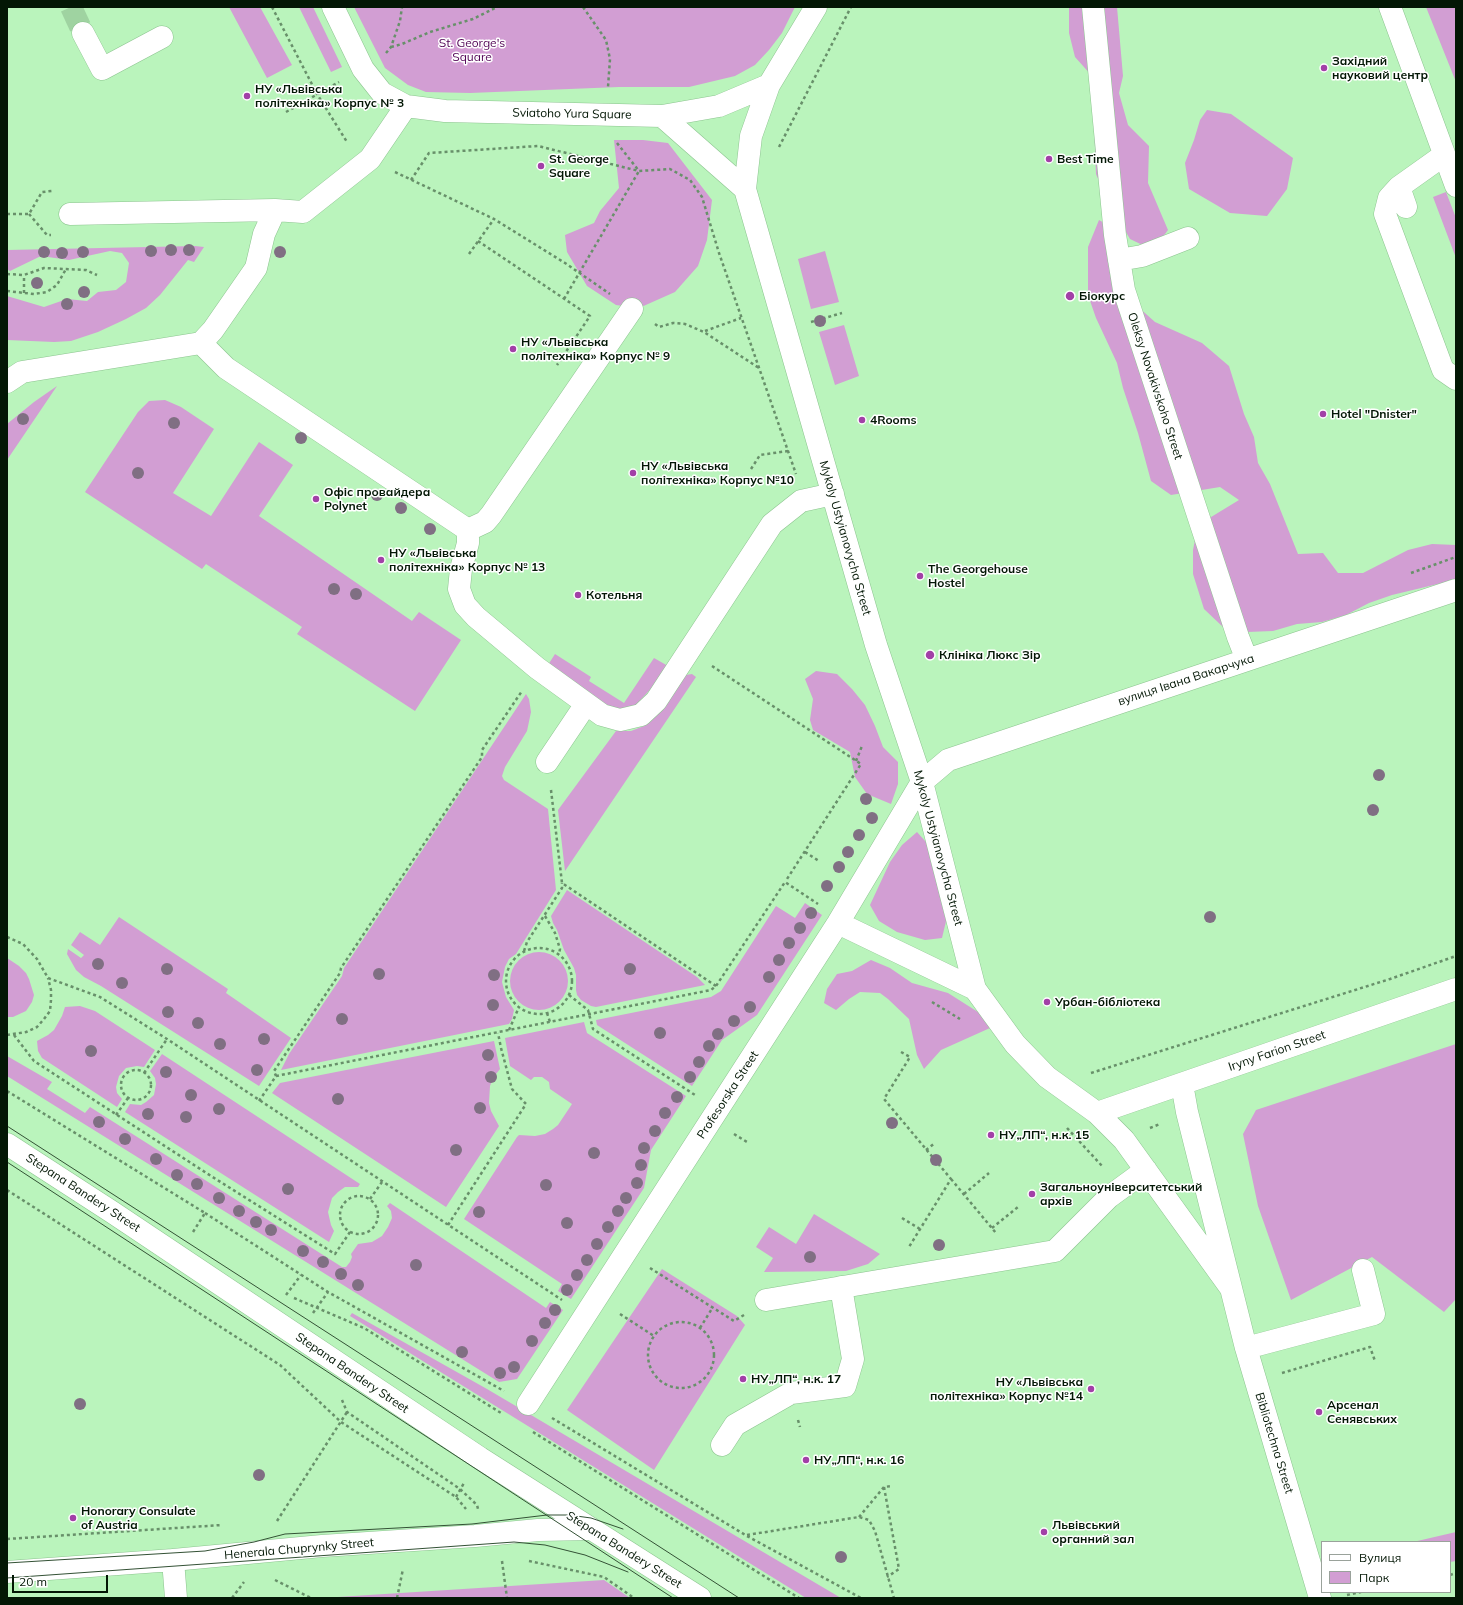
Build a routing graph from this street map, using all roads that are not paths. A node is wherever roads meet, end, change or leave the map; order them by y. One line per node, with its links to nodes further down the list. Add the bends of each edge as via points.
1 (333, 7): 8 (street, Sviatoho Yura Square, via 363,69 382,93)
2 (816, 7): 7 (street)
3 (1093, 7): 16 (street, Oleksy Novakivskoho Street)
4 (1390, 7): 10 (street)
5 (83, 33): 6 (street, via 102,69)
6 (162, 37)
7 (769, 85): 9 (street, Sviatoho Yura Square, via 719,106); 12 (street, Mykoly Ustyianovycha Street, via 751,136)
8 (406, 106): 9 (street, Sviatoho Yura Square, via 445,111); 13 (street, via 364,164 303,212)
9 (662, 116): 12 (street)
10 (1444, 155): 11 (street); 19 (street, via 1402,197 1389,198 1385,214 1443,370)
11 (1456, 186)
12 (745, 189): 21 (street, Mykoly Ustyianovycha Street)
13 (275, 210): 14 (street); 18 (street, via 264,234 256,268)
14 (70, 214)
15 (1188, 238): 16 (street, via 1142,256)
16 (1119, 260): 24 (street, Oleksy Novakivskoho Street, via 1124,290)
17 (632, 309): 22 (street, via 491,515 485,522)
18 (201, 343): 20 (street, via 22,372); 22 (street, via 226,368)
19 (1456, 379)
20 (7, 382)
21 (833, 494): 25 (street, via 801,501 772,524 656,701 641,715 620,720 602,714); 27 (street, Mykoly Ustyianovycha Street, via 878,650)
22 (468, 530): 25 (street, via 468,544 459,589 465,605 536,668)
23 (1456, 590): 24 (street, вулиця Івана Вакарчука)
24 (1247, 660): 27 (street, вулиця Івана Вакарчука, via 948,760)
25 (586, 704): 26 (street)
26 (548, 762)
27 (922, 782): 28 (street, Profesorska Street); 29 (street, Mykoly Ustyianovycha Street)
28 (838, 923): 29 (street, Mykoly Ustyianovycha Street); 40 (street, Profesorska Street)
29 (975, 989): 32 (street, Mykoly Ustyianovycha Street, via 1015,1044 1047,1077)
30 (1456, 989): 31 (street, Iryny Farion Street)
31 (1182, 1084): 32 (street, Iryny Farion Street); 37 (street, Bibliotechna Street)
32 (1097, 1113): 34 (street, Bibliotechna Street, via 1124,1140)
33 (7, 1144): 42 (street, Stepana Bandery Street)
34 (1146, 1170): 36 (street, via 1109,1197 1055,1251); 37 (street, Bibliotechna Street)
35 (1363, 1270): 39 (street, via 1374,1314)
36 (841, 1287): 38 (street); 41 (street, via 853,1359 845,1386 791,1393 735,1425)
37 (1230, 1287): 39 (street, Bibliotechna Street)
38 (766, 1300)
39 (1256, 1346): 47 (street, Bibliotechna Street)
40 (528, 1404)
41 (722, 1445)
42 (591, 1529): 43 (street, Henerala Chuprynky Street, via 538,1530 322,1546); 45 (street, Stepana Bandery Street)
43 (173, 1560): 44 (street, Henerala Chuprynky Street); 46 (street)
44 (7, 1572)
45 (692, 1596)
46 (176, 1598)
47 (1320, 1598)

